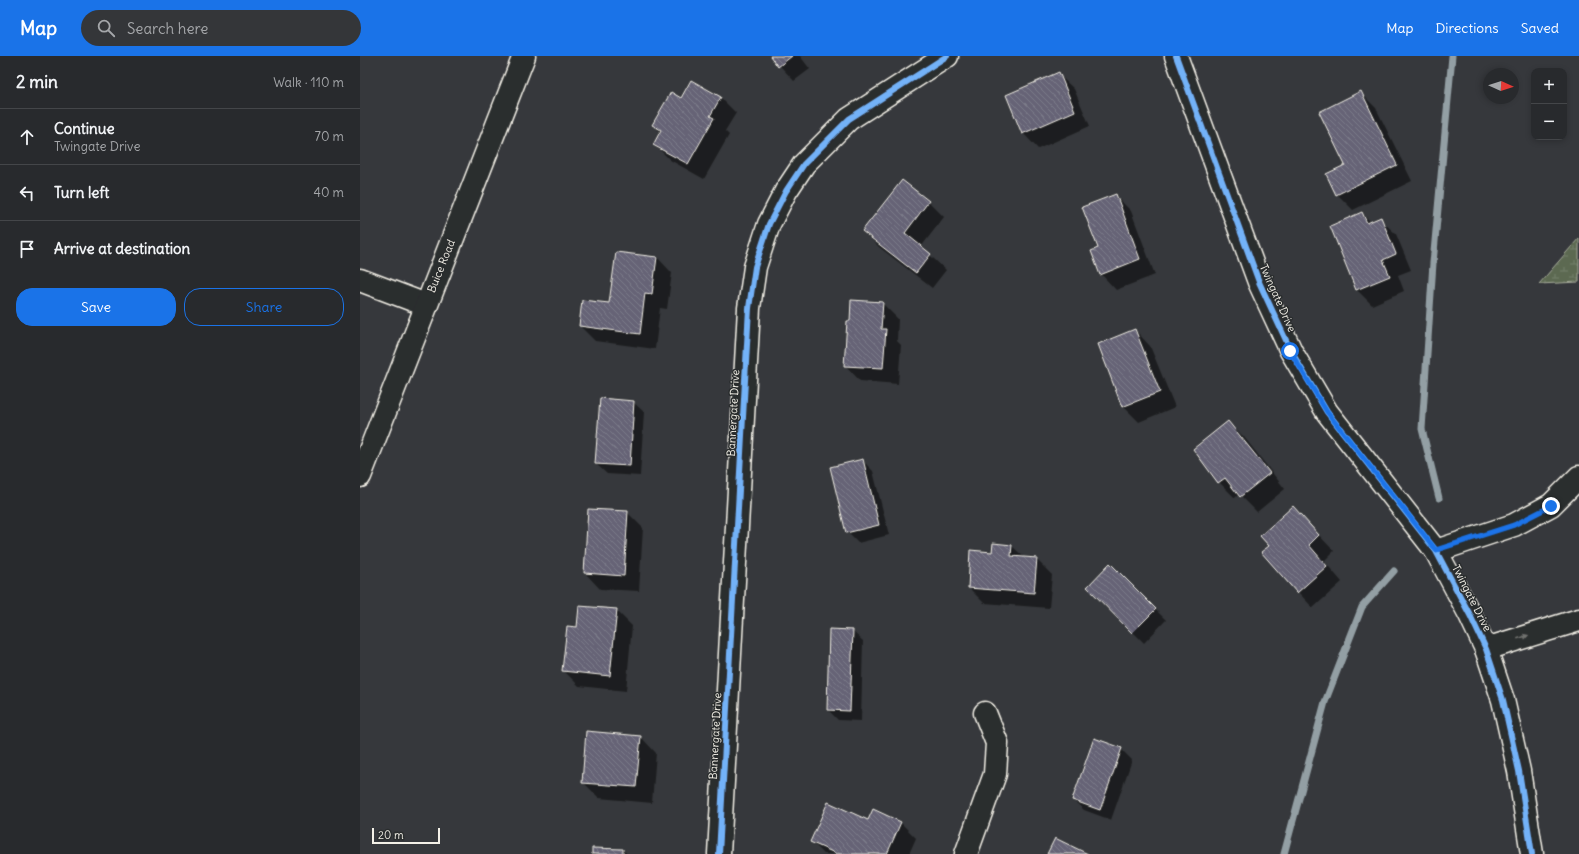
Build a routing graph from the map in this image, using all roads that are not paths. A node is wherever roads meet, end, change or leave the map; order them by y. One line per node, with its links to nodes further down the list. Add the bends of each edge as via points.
1 (524, 56): 5 (street, Buice Road)
2 (947, 56): 12 (street, Bannergate Drive, via 849,119 804,164 769,224 755,267 749,308)
3 (1176, 56): 8 (street, Twingate Drive, via 1259,282 1290,351 1327,412)
4 (360, 280): 5 (street)
5 (426, 305): 6 (street, Buice Road)
6 (360, 476)
7 (1579, 477): 8 (street, via 1551,506 1514,525)
8 (1436, 550): 10 (street, Twingate Drive)
9 (1579, 620): 10 (street, one-way to 9)
10 (1486, 648): 14 (street, Twingate Drive, via 1503,700 1519,770)
11 (984, 713): 13 (street, via 997,743 995,774)
12 (719, 854)
13 (966, 854)
14 (1532, 854)

